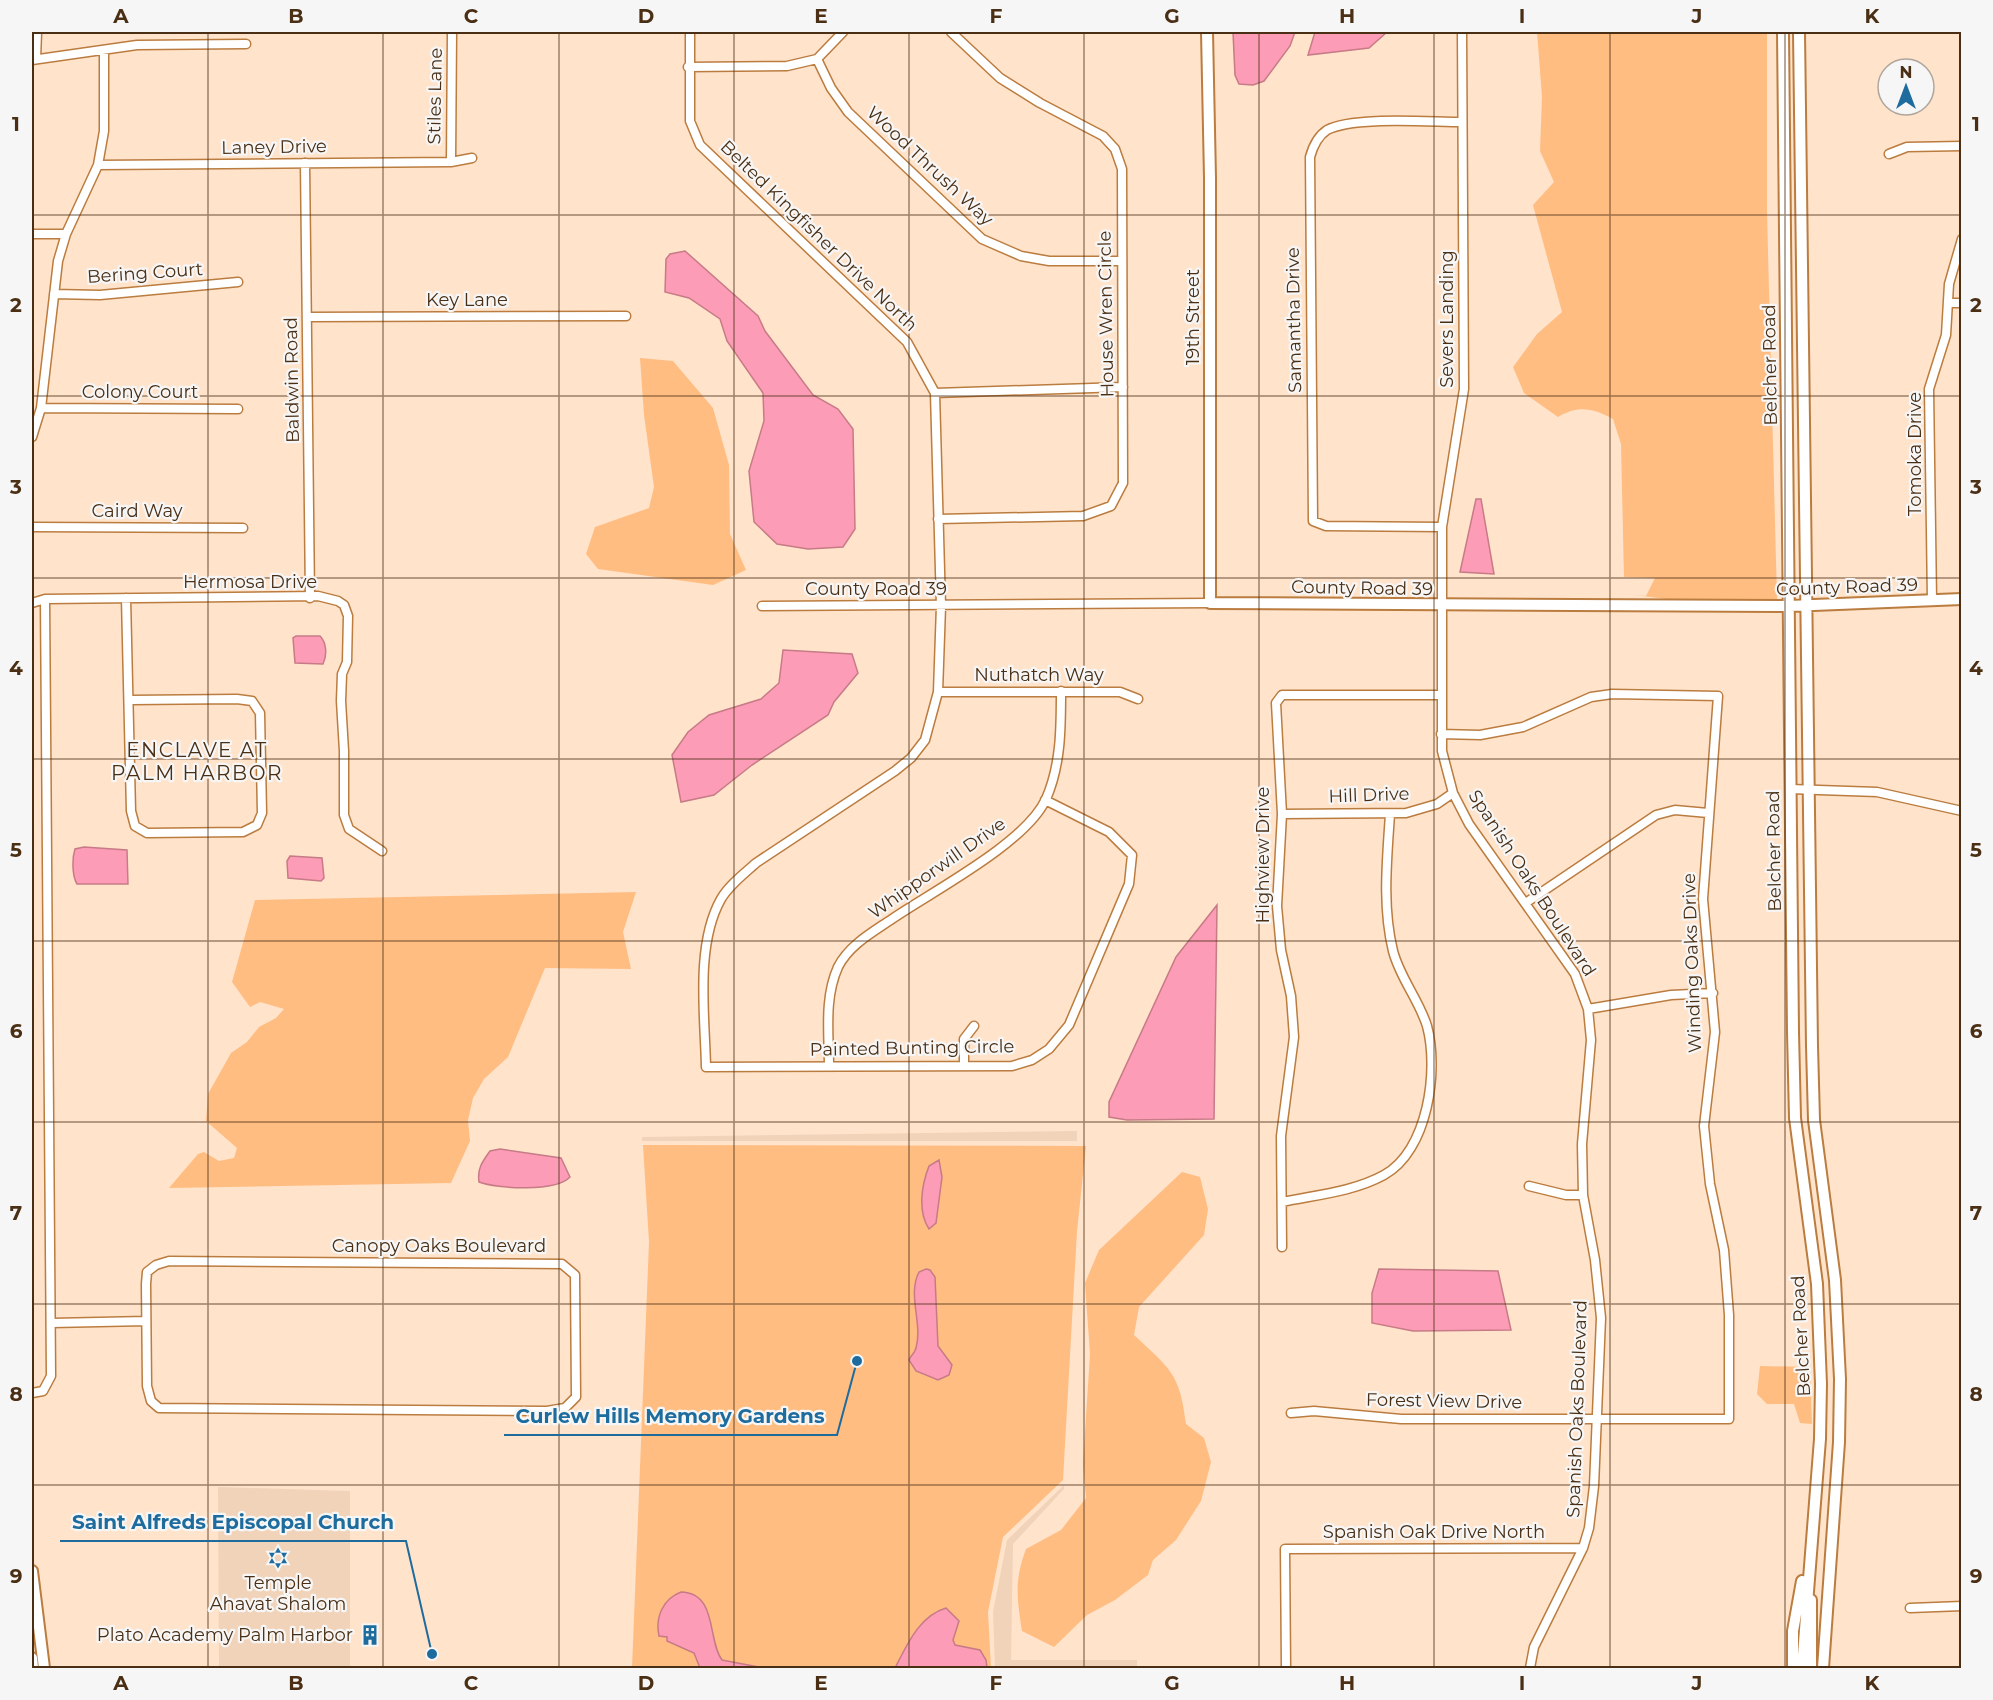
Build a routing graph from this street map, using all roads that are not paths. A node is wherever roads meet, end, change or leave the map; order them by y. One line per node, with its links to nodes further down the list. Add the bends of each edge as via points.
1 (37, 32): 13 (street)
2 (452, 32): 19 (street, Stiles Lane)
3 (690, 32): 14 (street, Belted Kingfisher Drive North)
4 (843, 32): 12 (street)
5 (951, 32): 25 (street, House Wren Circle, via 1000,78 1040,104 1103,136 1115,149 1122,169)
6 (1207, 32): 47 (main road, 19th Street)
7 (1462, 32): 15 (street, Severs Landing)
8 (1783, 32): 52 (main road, Belcher Road)
9 (1799, 32): 49 (main road, Belcher Road)
10 (246, 44): 11 (street, via 137,45)
11 (104, 52): 13 (street); 21 (street, via 104,131)
12 (817, 59): 14 (street, via 787,66); 25 (street, Wood Thrush Way, via 848,112 982,239 1021,256 1049,261)
13 (34, 60)
14 (688, 67): 33 (street, Belted Kingfisher Drive North, via 690,121 700,145 907,342)
15 (1462, 122): 39 (street, Severs Landing, via 1464,389); 39 (street, Samantha Drive, via 1347,123 1326,131 1313,145 1310,157 1312,521 1326,526)
16 (1962, 146): 17 (street, via 1907,147)
17 (1889, 154)
18 (472, 158): 19 (street, Laney Drive)
19 (451, 162): 20 (street, Laney Drive)
20 (305, 163): 21 (street, Laney Drive); 31 (street, Baldwin Road)
21 (98, 165): 23 (street)
22 (32, 234): 23 (street)
23 (66, 234): 27 (street)
24 (1962, 239): 28 (street, Tomoka Drive, via 1949,284)
25 (1121, 261): 32 (street, House Wren Circle)
26 (238, 282): 27 (street, Bering Court, via 100,295)
27 (54, 294): 34 (street)
28 (1950, 303): 29 (street); 45 (street, Tomoka Drive, via 1946,335 1929,389)
29 (1962, 303)
30 (626, 316): 31 (street, Key Lane)
31 (308, 317): 42 (street, Baldwin Road)
32 (1123, 387): 33 (street); 37 (street, House Wren Circle, via 1123,483 1111,506 1083,516)
33 (935, 393): 37 (street, Belted Kingfisher Drive North)
34 (41, 408): 35 (street, Colony Court); 36 (street)
35 (238, 409)
36 (32, 437)
37 (938, 519): 51 (street, Belted Kingfisher Drive North)
38 (32, 527): 40 (street, Caird Way)
39 (1442, 527): 48 (street, Severs Landing)
40 (243, 528)
41 (126, 598): 42 (street, Hermosa Drive); 43 (street, Hermosa Drive); 57 (street)
42 (310, 598): 67 (street, Hermosa Drive, via 338,601 348,616 341,701 344,815 349,828)
43 (45, 599): 46 (street, Hermosa Drive); 80 (street)
44 (1962, 599): 45 (main road, County Road 39)
45 (1932, 600): 49 (main road, County Road 39)
46 (32, 603)
47 (1210, 603): 48 (main road, County Road 39); 51 (street, County Road 39)
48 (1441, 605): 52 (main road, County Road 39); 55 (street, Spanish Oaks Boulevard)
49 (1807, 605): 52 (main road, County Road 39); 60 (main road, Belcher Road)
50 (762, 606): 51 (street, County Road 39)
51 (941, 606): 54 (street, Belted Kingfisher Drive North)
52 (1789, 606): 59 (main road, Belcher Road)
53 (1061, 691): 54 (street, Nuthatch Way); 56 (street, Nuthatch Way, via 1120,692); 62 (street, Whipporwill Drive, via 1060,745)
54 (938, 692): 74 (street, Belted Kingfisher Drive North, via 925,740 911,758 756,863 722,898 706,941)
55 (1441, 695): 58 (street, Spanish Oaks Boulevard); 65 (street, Highview Drive, via 1282,694 1276,703)
56 (1138, 699)
57 (130, 700): 57 (street, via 131,811 135,826 147,833 243,832 257,825 262,813 260,713 252,701)
58 (1441, 734): 61 (street, Spanish Oaks Boulevard); 64 (street, Winding Oaks Drive, via 1480,735 1522,727 1591,697 1612,694 1718,696)
59 (1790, 789): 60 (street); 85 (main road, Belcher Road, via 1795,1118 1821,1330 1820,1439)
60 (1809, 789): 63 (street, via 1877,792); 97 (main road, Belcher Road, via 1814,1120 1835,1280 1840,1379)
61 (1453, 793): 66 (street, Hill Drive, via 1424,810); 68 (street, Spanish Oaks Boulevard, via 1469,824)
62 (1045, 800): 72 (street, Whipporwill Drive, via 1030,821 1004,845 861,940 840,964 830,990); 73 (street, Painted Bunting Circle, via 1109,832 1132,855 1129,884 1069,1025 1057,1042 1032,1060 1012,1066)
63 (1962, 811)
64 (1708, 813): 68 (street, via 1675,810 1656,815); 69 (street, Winding Oaks Drive, via 1703,899)
65 (1282, 814): 66 (street, Hill Drive); 77 (street, Highview Drive, via 1277,906 1294,1037 1281,1136)
66 (1390, 814): 77 (street, via 1386,899 1390,938 1430,1042 1431,1082 1426,1108 1415,1142 1385,1175 1354,1187)
67 (382, 851)
68 (1527, 902): 70 (street, Spanish Oaks Boulevard, via 1575,974)
69 (1713, 993): 70 (street, via 1671,995); 83 (street, Winding Oaks Drive, via 1715,1032 1704,1126 1710,1184 1724,1250 1729,1315 1729,1419)
70 (1588, 1009): 76 (street, Spanish Oaks Boulevard, via 1591,1040 1583,1120)
71 (974, 1026): 73 (street, via 964,1040)
72 (829, 1066): 73 (street, Painted Bunting Circle); 74 (street, Painted Bunting Circle)
73 (964, 1066)
74 (706, 1067)
75 (1529, 1186): 76 (street)
76 (1583, 1195): 83 (street, Spanish Oaks Boulevard, via 1600,1298)
77 (1282, 1202): 78 (street, Highview Drive)
78 (1282, 1247)
79 (146, 1321): 79 (street, Canopy Oaks Boulevard, via 147,1272 169,1261 562,1264 575,1275 576,1397 566,1408 546,1411 159,1408 151,1401 147,1386); 80 (street)
80 (52, 1323): 81 (street, via 51,1376 43,1390)
81 (32, 1393)
82 (1291, 1413): 83 (street, Forest View Drive, via 1401,1419)
83 (1597, 1420): 84 (street, Spanish Oaks Boulevard, via 1594,1486)
84 (1583, 1548): 92 (street, Spanish Oak Drive North, via 1285,1549); 93 (street, Spanish Oaks Boulevard, via 1534,1647)
85 (1810, 1549): 94 (main road, via 1793,1631); 95 (main road, Belcher Road); 96 (main road)
86 (32, 1571): 91 (main road)
87 (1962, 1606): 88 (street)
88 (1910, 1608)
89 (32, 1658): 90 (main road)
90 (33, 1668)
91 (44, 1668)
92 (1286, 1668)
93 (1530, 1668)
94 (1792, 1668)
95 (1802, 1668)
96 (1811, 1668)
97 (1823, 1668)

